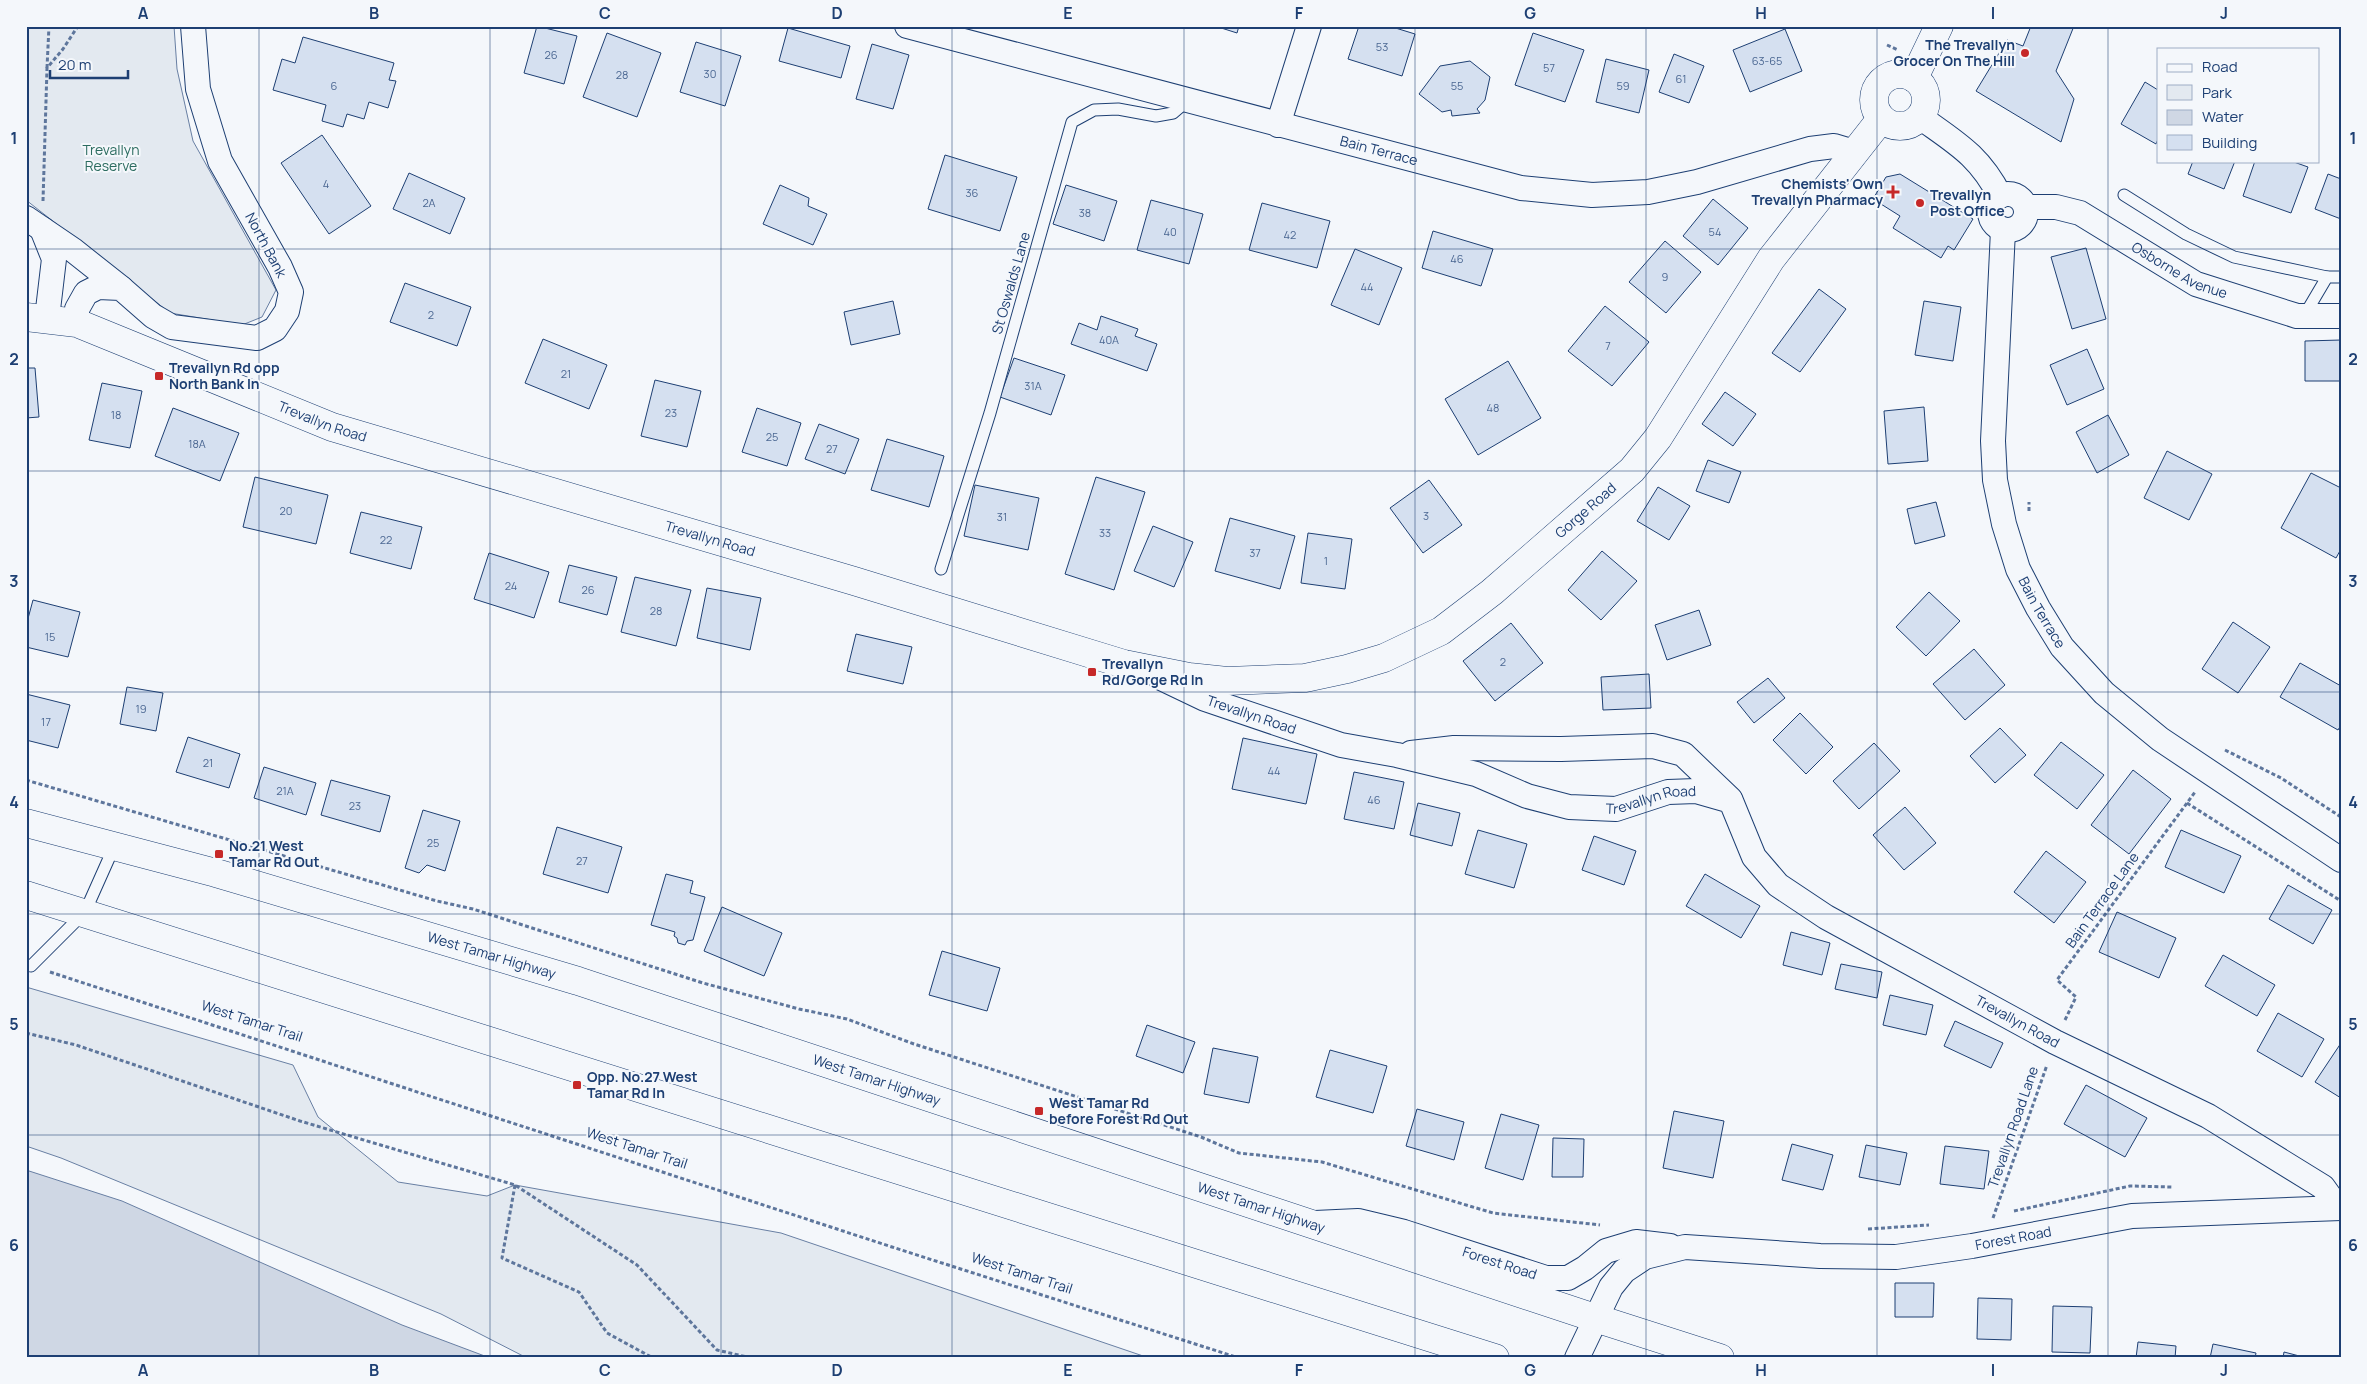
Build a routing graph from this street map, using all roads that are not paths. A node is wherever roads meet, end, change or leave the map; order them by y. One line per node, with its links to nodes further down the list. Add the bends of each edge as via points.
1 (193, 26): 18 (street, North Bank, via 198,89 220,161 280,267 291,292 287,311 275,329 257,338 172,326 153,316)
2 (907, 26): 6 (street, Bain Terrace)
3 (1309, 26): 9 (street)
4 (1939, 26): 5 (main road)
5 (1914, 78): 7 (main road, via 1920,84 1926,101); 8 (main road, via 1898,74 1890,76 1877,87 1874,104)
6 (1187, 101): 9 (street, Bain Terrace); 23 (lane, St Oswalds Lane, via 1173,113 1156,116 1118,109 1094,110 1072,122 990,413)
7 (1920, 117): 8 (main road, via 1901,126); 12 (street, via 1982,165)
8 (1881, 119): 10 (main road, Gorge Road)
9 (1278, 126): 10 (street, Bain Terrace, via 1521,188 1592,195 1648,192 1697,182 1810,149 1834,146)
10 (1854, 152): 24 (main road, Gorge Road, via 1771,259 1658,438 1632,470 1464,616 1441,631 1384,658 1305,678 1227,681)
11 (2124, 194): 16 (lane, via 2186,234 2234,257)
12 (2000, 196): 13 (street, via 2016,196); 15 (street, via 1992,204 1990,214 1994,224)
13 (2026, 207): 15 (street, via 2026,219 2019,227); 19 (street, Osborne Avenue, via 2056,207 2080,213 2196,284 2272,310)
14 (34, 223): 18 (street, North Bank); 21 (street, via 54,259)
15 (2003, 230): 29 (street, Bain Terrace, via 1993,441 1995,480 2018,569 2038,608 2062,646 2104,694 2160,740)
16 (2327, 277): 17 (lane); 19 (lane)
17 (2341, 277)
18 (121, 288): 22 (street, via 98,286 86,293 77,309)
19 (2304, 316): 20 (street, Osborne Avenue)
20 (2341, 316)
21 (37, 318): 22 (main road, Trevallyn Road)
22 (77, 323): 24 (main road, Trevallyn Road, via 332,427)
23 (941, 569)
24 (1146, 670): 25 (street, Trevallyn Road, via 1205,699 1341,745)
25 (1397, 755): 26 (street, Trevallyn Road, via 1476,774 1527,796 1569,807 1616,809 1668,792 1696,791); 26 (street, Trevallyn Road, via 1454,748 1652,746 1683,754)
26 (1731, 801): 33 (street, Trevallyn Road, via 1754,856 1778,885 1826,917 2055,1042 2208,1116 2323,1186)
27 (26, 823): 28 (main road, West Tamar Highway)
28 (114, 845): 31 (lane); 34 (main road, West Tamar Highway, via 578,981)
29 (2341, 860)
30 (26, 895): 31 (main road)
31 (85, 912): 32 (lane); 37 (main road, via 206,953 447,1026)
32 (29, 966)
33 (2339, 1208): 35 (street, Forest Road, via 2132,1216 1896,1257 1820,1256)
34 (1308, 1223): 35 (street, Forest Road, via 1358,1221 1404,1232 1546,1278 1568,1278 1606,1251 1636,1242); 36 (main road, West Tamar Highway)
35 (1685, 1247): 36 (street, Forest Road, via 1645,1258 1624,1271 1611,1287)
36 (1595, 1318): 38 (street, Forest Road); 39 (main road, West Tamar Highway)
37 (1495, 1358)
38 (1577, 1358)
39 (1720, 1358)

